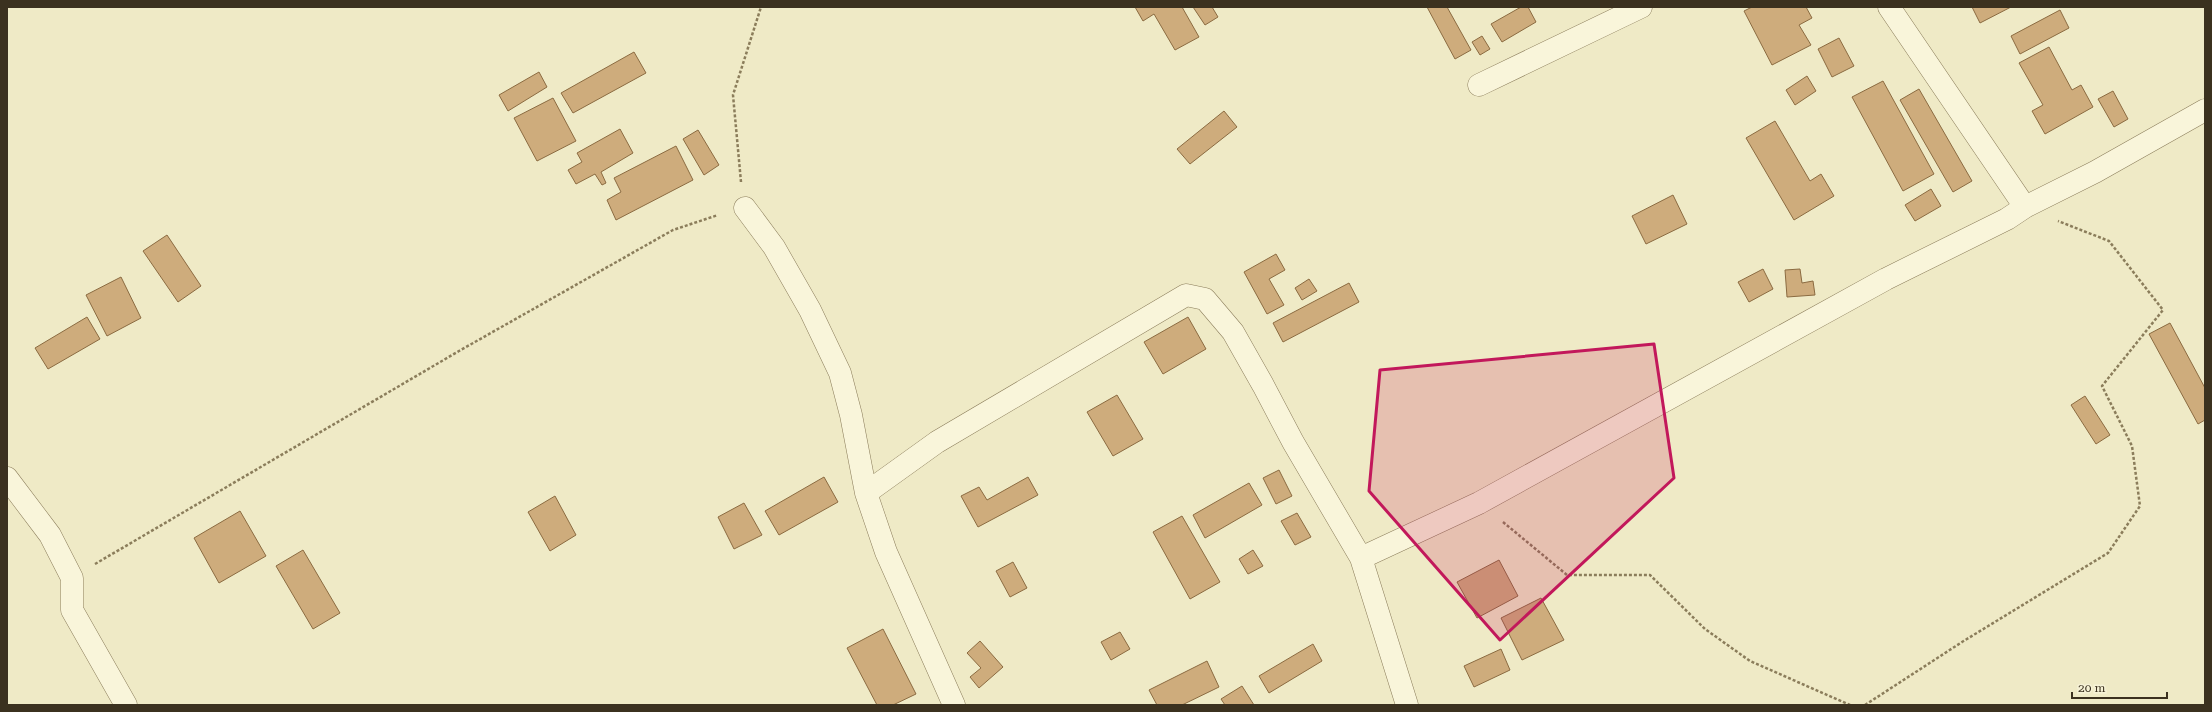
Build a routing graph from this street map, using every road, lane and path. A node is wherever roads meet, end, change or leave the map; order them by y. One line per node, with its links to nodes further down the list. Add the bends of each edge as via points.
1 (761, 7): 7 (path, via 733,95 739,172)
2 (1641, 7): 4 (street)
3 (1889, 7): 6 (street)
4 (1479, 85)
5 (2205, 110): 6 (street, via 2095,172)
6 (2024, 207): 10 (street, via 2007,219 1879,283); 17 (path, via 2109,241 2163,310 2102,386 2132,446 2140,506 2108,553)
7 (745, 208): 9 (street, via 774,247 810,310 840,373); 12 (path, via 673,230 459,351)
8 (7, 478): 12 (street, via 50,535)
9 (866, 493): 11 (street, via 937,442 1186,295 1205,299 1233,332 1293,442); 14 (street, via 886,552)
10 (1479, 503): 11 (street); 16 (path, via 1567,575 1650,575 1705,629 1750,661)
11 (1361, 558): 15 (street)
12 (72, 578): 13 (street, via 72,610)
13 (126, 705)
14 (954, 705)
15 (1407, 705)
16 (1850, 705)
17 (1865, 705)

